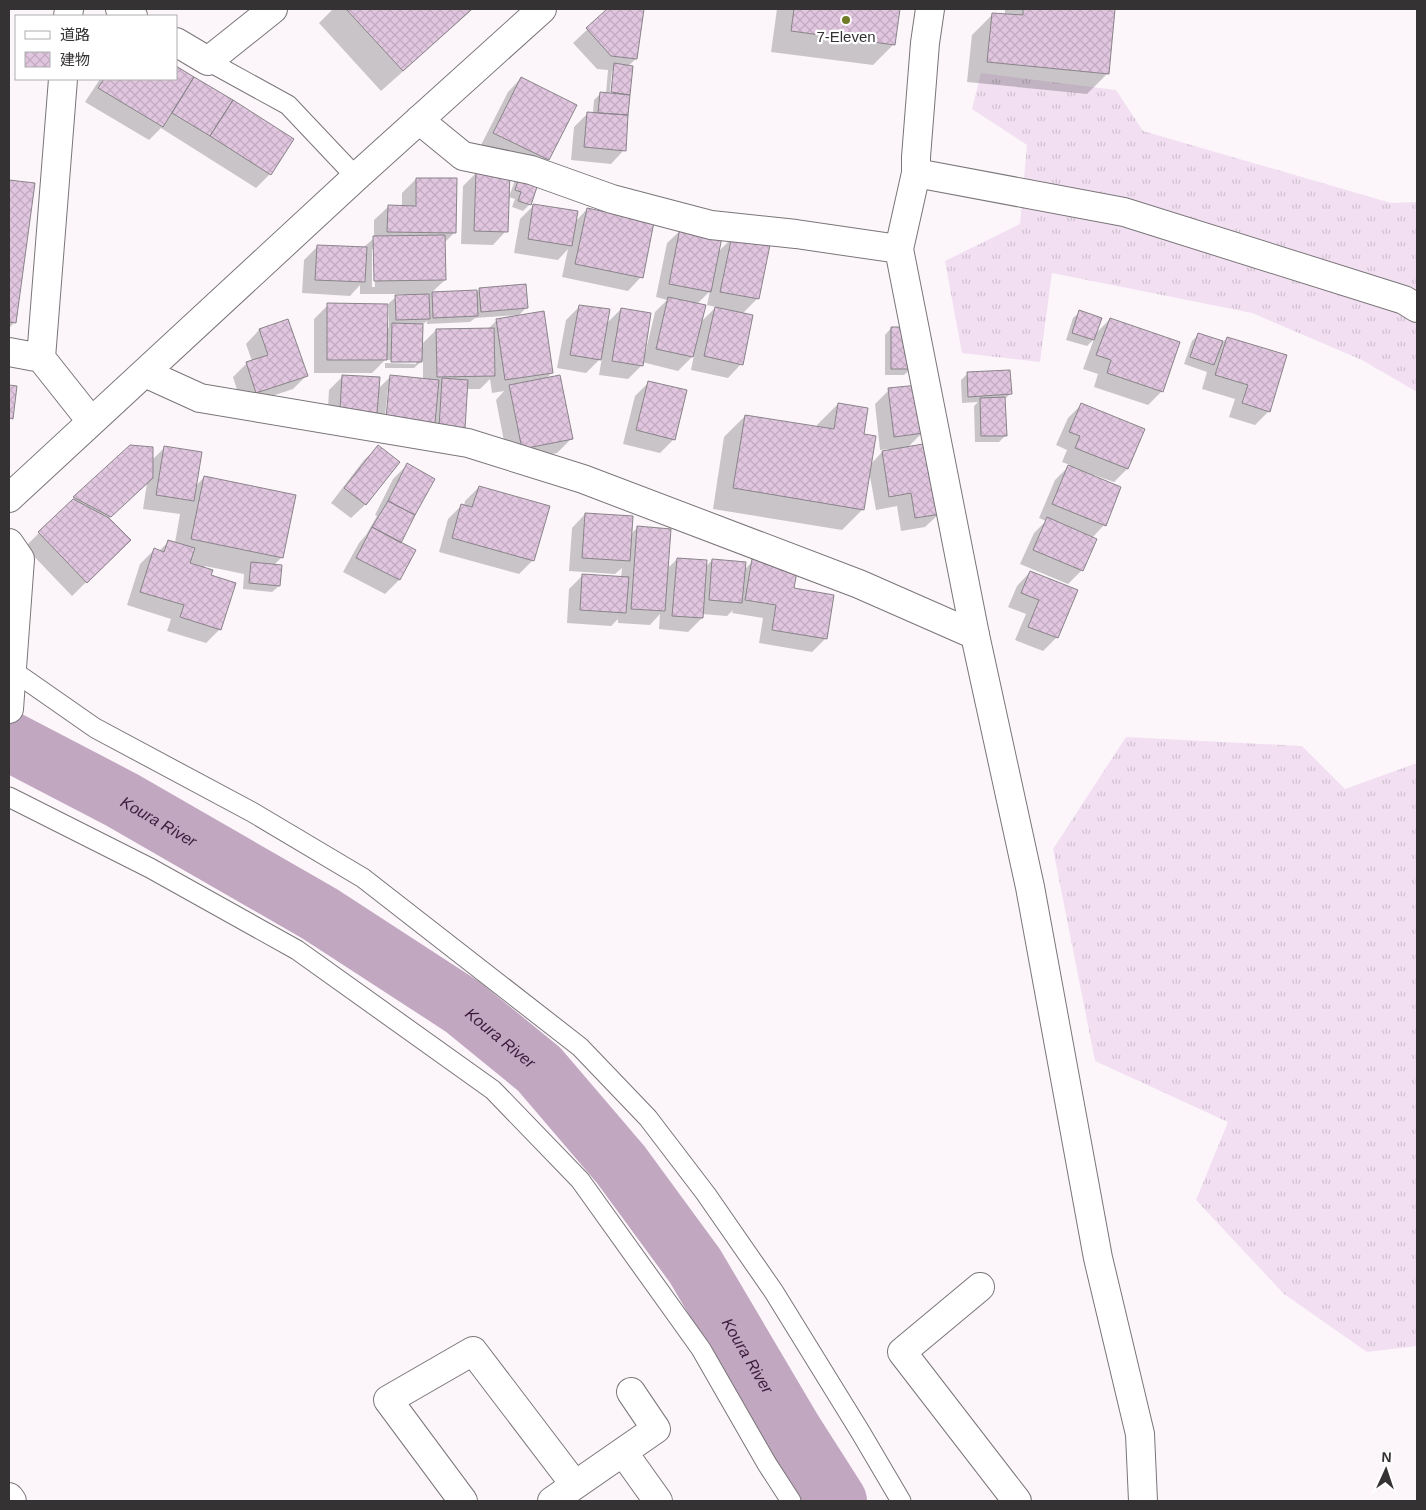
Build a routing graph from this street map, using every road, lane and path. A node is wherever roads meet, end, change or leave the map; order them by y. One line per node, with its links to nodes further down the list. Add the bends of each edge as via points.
1 (120, 9): 5 (street)
2 (273, 9): 7 (street)
3 (542, 9): 9 (street)
4 (930, 9): 10 (street, via 924,43)
5 (131, 15)
6 (178, 43): 7 (street)
7 (208, 61): 11 (lane, via 288,105)
8 (63, 80): 15 (street)
9 (419, 120): 11 (street); 12 (street, via 463,156 531,170 612,199 710,226)
10 (916, 174): 12 (street); 13 (street, via 1124,212 1404,300)
11 (356, 177): 16 (street)
12 (899, 249): 20 (street)
13 (1417, 308)
14 (9, 352): 15 (street)
15 (41, 358): 17 (street)
16 (145, 373): 17 (street); 20 (street, via 200,398 468,443 582,479 859,584)
17 (91, 421): 18 (street)
18 (9, 498)
19 (9, 543): 21 (street, via 20,559)
20 (975, 635): 36 (street, via 1030,887 1098,1258 1140,1434)
21 (11, 670): 22 (street); 34 (lane, via 95,728 252,812 363,878 580,1047 648,1118 706,1194 774,1292)
22 (9, 709)
23 (9, 797): 33 (lane, via 150,868 297,950 493,1090 580,1180 701,1349)
24 (980, 1287): 35 (street, via 902,1352)
25 (631, 1392): 26 (street, via 656,1429)
26 (623, 1452): 27 (street); 32 (street)
27 (575, 1485): 30 (street, via 473,1351 388,1400); 31 (street)
28 (9, 1497): 29 (street)
29 (12, 1501)
30 (463, 1501)
31 (552, 1501)
32 (658, 1501)
33 (791, 1501)
34 (901, 1501)
35 (1017, 1501)
36 (1143, 1501)

